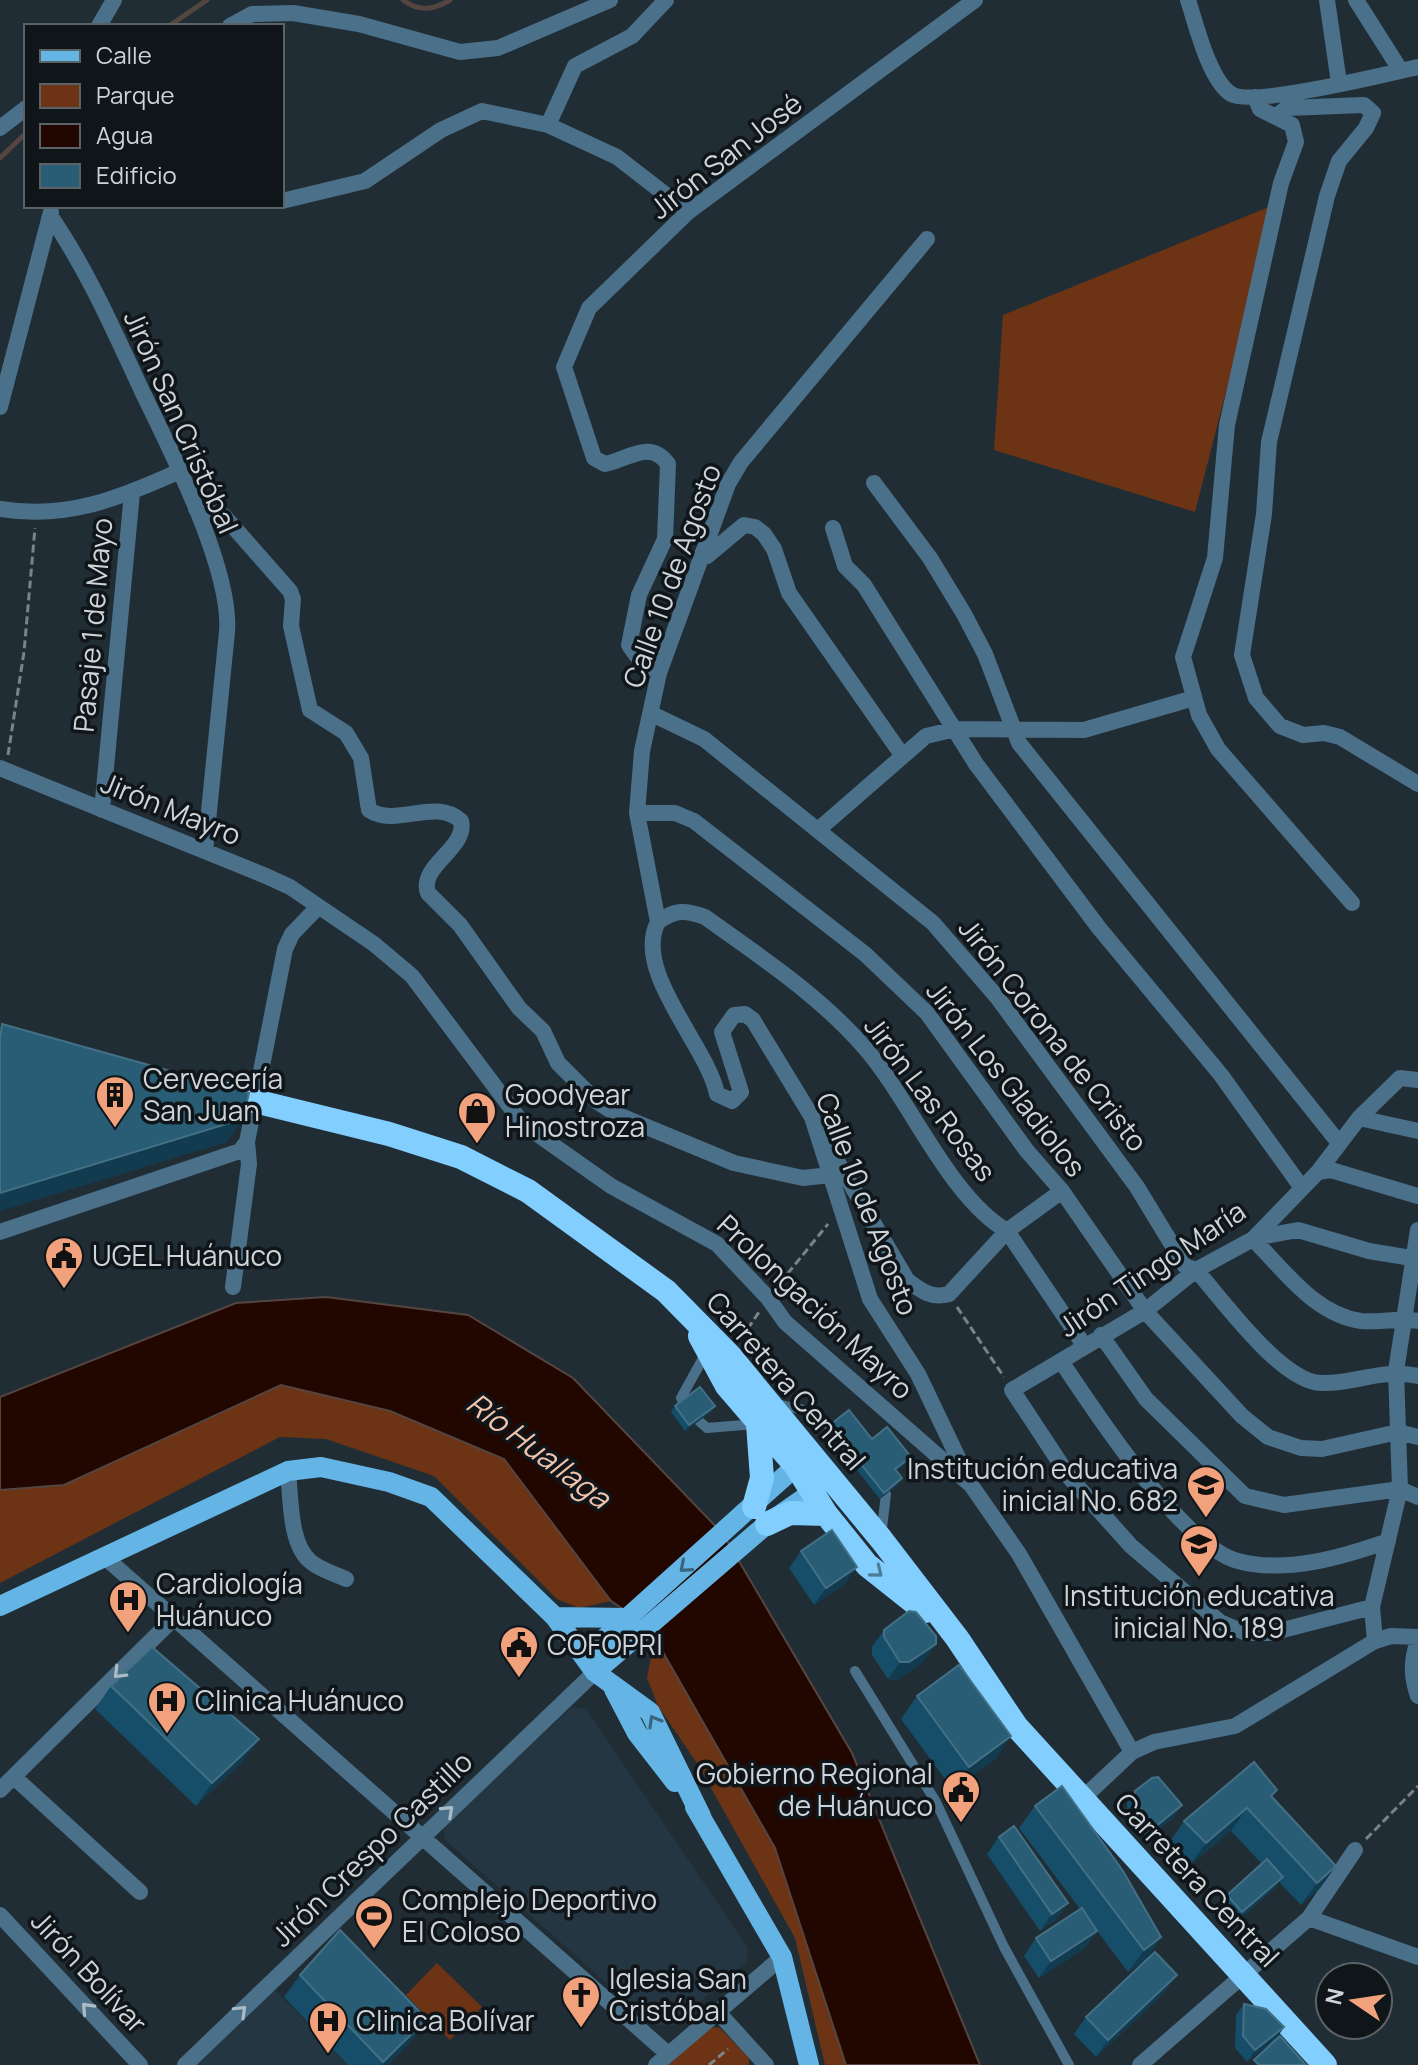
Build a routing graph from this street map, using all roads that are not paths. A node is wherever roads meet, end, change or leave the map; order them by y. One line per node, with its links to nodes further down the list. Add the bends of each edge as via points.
1 (114, 0): 8 (street)
2 (610, 0): 9 (street, via 498,48 460,52 359,24 293,13 252,14)
3 (666, 0): 15 (street, via 632,36 575,66)
4 (975, 0): 19 (street, Jirón San José)
5 (1188, 0): 12 (street, via 1215,76 1230,94)
6 (1327, 0): 11 (street)
7 (1356, 0): 10 (street)
8 (100, 24)
9 (234, 24)
10 (1410, 69): 11 (street)
11 (1339, 83): 12 (street)
12 (1255, 97): 14 (street, via 1260,109)
13 (24, 110): 16 (street)
14 (1276, 116): 30 (street, via 1296,130 1296,142 1281,183 1227,425 1215,558 1183,657); 36 (street, via 1287,108 1364,105 1373,113 1339,161 1327,196 1269,442 1264,514 1242,655 1256,698 1280,726 1303,735 1340,737)
15 (548, 125): 17 (street, via 482,111 441,130 365,181); 19 (street, via 617,157)
16 (0, 128)
17 (284, 201)
18 (51, 211): 21 (street); 22 (street, Jirón San Cristóbal, via 80,259)
19 (688, 212): 29 (street, Jirón San José, via 589,308 564,367 598,462 611,463 646,450 668,464 665,539 639,595 629,645)
20 (927, 239): 28 (street, Calle 10 de Agosto, via 741,462)
21 (0, 407)
22 (180, 471): 24 (street); 26 (street, Jirón San Cristóbal)
23 (874, 483): 33 (street, via 964,614)
24 (132, 493): 25 (street, via 75,510); 37 (street, Pasaje 1 de Mayo)
25 (0, 509)
26 (196, 509): 40 (street, Jirón San Cristóbal, via 228,616); 53 (street, via 224,516 290,591 291,626 310,710 346,733 361,758 369,810 386,817 441,812 461,821 461,833 428,878 428,893 460,925 519,1008 543,1031 558,1063 574,1081 618,1115 734,1163 803,1178)
27 (833, 528): 32 (street, via 845,566 864,585)
28 (700, 564): 29 (street, Calle 10 de Agosto); 34 (street, via 744,525 764,534 789,593)
29 (659, 673): 31 (street, Calle 10 de Agosto)
30 (1194, 698): 33 (street, via 1084,730); 41 (street, via 1218,749)
31 (652, 714): 38 (street, Calle 10 de Agosto, via 642,751); 39 (street, Jirón Corona de Cristo, via 704,739)
32 (956, 729): 33 (street); 34 (street, via 926,736); 54 (street, via 1003,802 1221,1075)
33 (1012, 729): 51 (street)
34 (902, 755): 39 (street)
35 (2, 769): 37 (street, Jirón Mayro)
36 (1418, 784)
37 (102, 810): 40 (street, Jirón Mayro)
38 (637, 813): 43 (street, Calle 10 de Agosto); 55 (street, Jirón Los Gladiolos, via 675,813 694,821 865,954 927,1013)
39 (819, 829): 62 (street, Jirón Corona de Cristo, via 933,923 997,997 1137,1187 1185,1266)
40 (205, 851): 42 (street, Jirón Mayro, via 290,887)
41 (1352, 903)
42 (318, 907): 46 (street, via 285,949); 81 (street, Prolongación Mayro, via 412,976 538,1138 611,1186 717,1244 785,1322)
43 (658, 922): 47 (street, Calle 10 de Agosto, via 651,935 652,951 676,1015 704,1054 717,1094 732,1101 741,1092 722,1032 728,1019 745,1014); 58 (street, Jirón Las Rosas, via 686,910 705,917 802,985 865,1048 955,1180 993,1223)
44 (1413, 1078): 48 (street, Jirón Tingo María, via 1400,1078)
45 (199, 1086): 46 (highway, Carretera Central)
46 (252, 1101): 50 (street); 68 (highway, Carretera Central, via 461,1157 528,1191 685,1309)
47 (812, 1117): 53 (street, Calle 10 de Agosto); 58 (street, via 907,1280 921,1291 938,1297 949,1294)
48 (1359, 1118): 49 (street); 51 (street, Jirón Tingo María)
49 (1418, 1131)
50 (247, 1142): 59 (street, via 240,1151); 63 (street, via 249,1164)
51 (1339, 1143): 52 (street, Jirón Tingo María)
52 (1318, 1172): 54 (street, Jirón Tingo María); 56 (street, via 1331,1170)
53 (830, 1175): 81 (street, Calle 10 de Agosto, via 870,1299 918,1374)
54 (1302, 1188): 60 (street, Jirón Tingo María)
55 (1062, 1191): 58 (street); 64 (street, Jirón Los Gladiolos)
56 (1418, 1196)
57 (1418, 1230): 61 (street)
58 (1007, 1231): 67 (street, Jirón Las Rosas)
59 (0, 1232)
60 (1253, 1239): 61 (street, via 1298,1230); 62 (street, Jirón Tingo María); 65 (street, via 1329,1311 1367,1322)
61 (1417, 1259): 65 (street)
62 (1196, 1270): 64 (street, Jirón Tingo María); 70 (street, Jirón Corona de Cristo, via 1272,1354 1305,1380 1322,1383)
63 (233, 1287)
64 (1145, 1311): 66 (street, Jirón Tingo María); 76 (street, Jirón Los Gladiolos, via 1268,1437 1322,1449)
65 (1410, 1319): 70 (street)
66 (1101, 1335): 67 (street, Jirón Tingo María); 82 (street, via 1146,1399 1245,1496 1301,1505)
67 (1084, 1345): 69 (street, Jirón Tingo María)
68 (719, 1353): 72 (lane); 73 (highway, via 727,1386)
69 (1061, 1361): 89 (street, via 1116,1444 1206,1545 1234,1560 1268,1566 1348,1555); 93 (street, Jirón Tingo María, via 1012,1390 1070,1478 1131,1546 1220,1622 1246,1633 1271,1633)
70 (1396, 1371): 71 (street); 76 (street)
71 (1418, 1376)
72 (683, 1402)
73 (763, 1413): 74 (lane, via 707,1428); 75 (lane, via 809,1411); 78 (highway); 79 (highway, Carretera Central); 87 (highway, via 762,1478)
74 (699, 1421)
75 (831, 1427)
76 (1398, 1432): 77 (street); 82 (street)
77 (1418, 1437)
78 (796, 1466): 79 (main road); 83 (highway); 87 (main road)
79 (822, 1466): 83 (main road); 88 (highway, Carretera Central)
80 (288, 1471): 90 (main road); 91 (street, via 304,1555); 94 (main road, via 321,1467 431,1497)
81 (971, 1485): 103 (street, Prolongación Mayro, via 1019,1554)
82 (1400, 1489): 85 (street); 89 (street)
83 (813, 1492): 86 (highway); 87 (main road)
84 (886, 1494): 88 (lane)
85 (1418, 1497)
86 (826, 1514): 87 (highway, via 790,1513); 97 (highway, one-way to 97, via 867,1565)
87 (754, 1521): 96 (main road)
88 (881, 1539): 97 (highway, Carretera Central)
89 (1388, 1541): 93 (street)
90 (107, 1559): 92 (main road); 95 (street)
91 (346, 1579)
92 (0, 1606)
93 (1372, 1607): 99 (street)
94 (555, 1617): 96 (main road); 100 (main road)
95 (174, 1618): 104 (street, one-way to 104); 107 (street)
96 (632, 1621): 100 (main road)
97 (957, 1638): 106 (highway, Carretera Central, via 1016,1726)
98 (1418, 1639): 99 (street, via 1391,1636); 102 (street, via 1412,1659)
99 (1375, 1641): 103 (street, via 1235,1726 1154,1742)
100 (596, 1670): 107 (street, Jirón Crespo Castillo, one-way to 100); 112 (main road, via 650,1712 701,1816)
101 (855, 1671): 121 (lane, via 936,1802 1004,1947)
102 (1418, 1696)
103 (1132, 1752): 106 (street)
104 (14, 1777): 105 (street); 109 (street)
105 (0, 1790)
106 (1082, 1799): 114 (highway, Carretera Central)
107 (422, 1837): 116 (street); 118 (street, Jirón Crespo Castillo, one-way to 107)
108 (1355, 1850): 111 (street)
109 (140, 1892)
110 (0, 1915): 117 (street, Jirón Bolívar, one-way to 110)
111 (1309, 1918): 113 (street); 114 (street)
112 (782, 1957): 115 (street); 120 (main road)
113 (1418, 1957)
114 (1244, 1976): 122 (street); 123 (highway, Carretera Central)
115 (716, 2010): 116 (street); 119 (street)
116 (662, 2060)
117 (140, 2065)
118 (185, 2065)
119 (766, 2065)
120 (809, 2065)
121 (1069, 2065)
122 (1140, 2065)
123 (1325, 2065)

